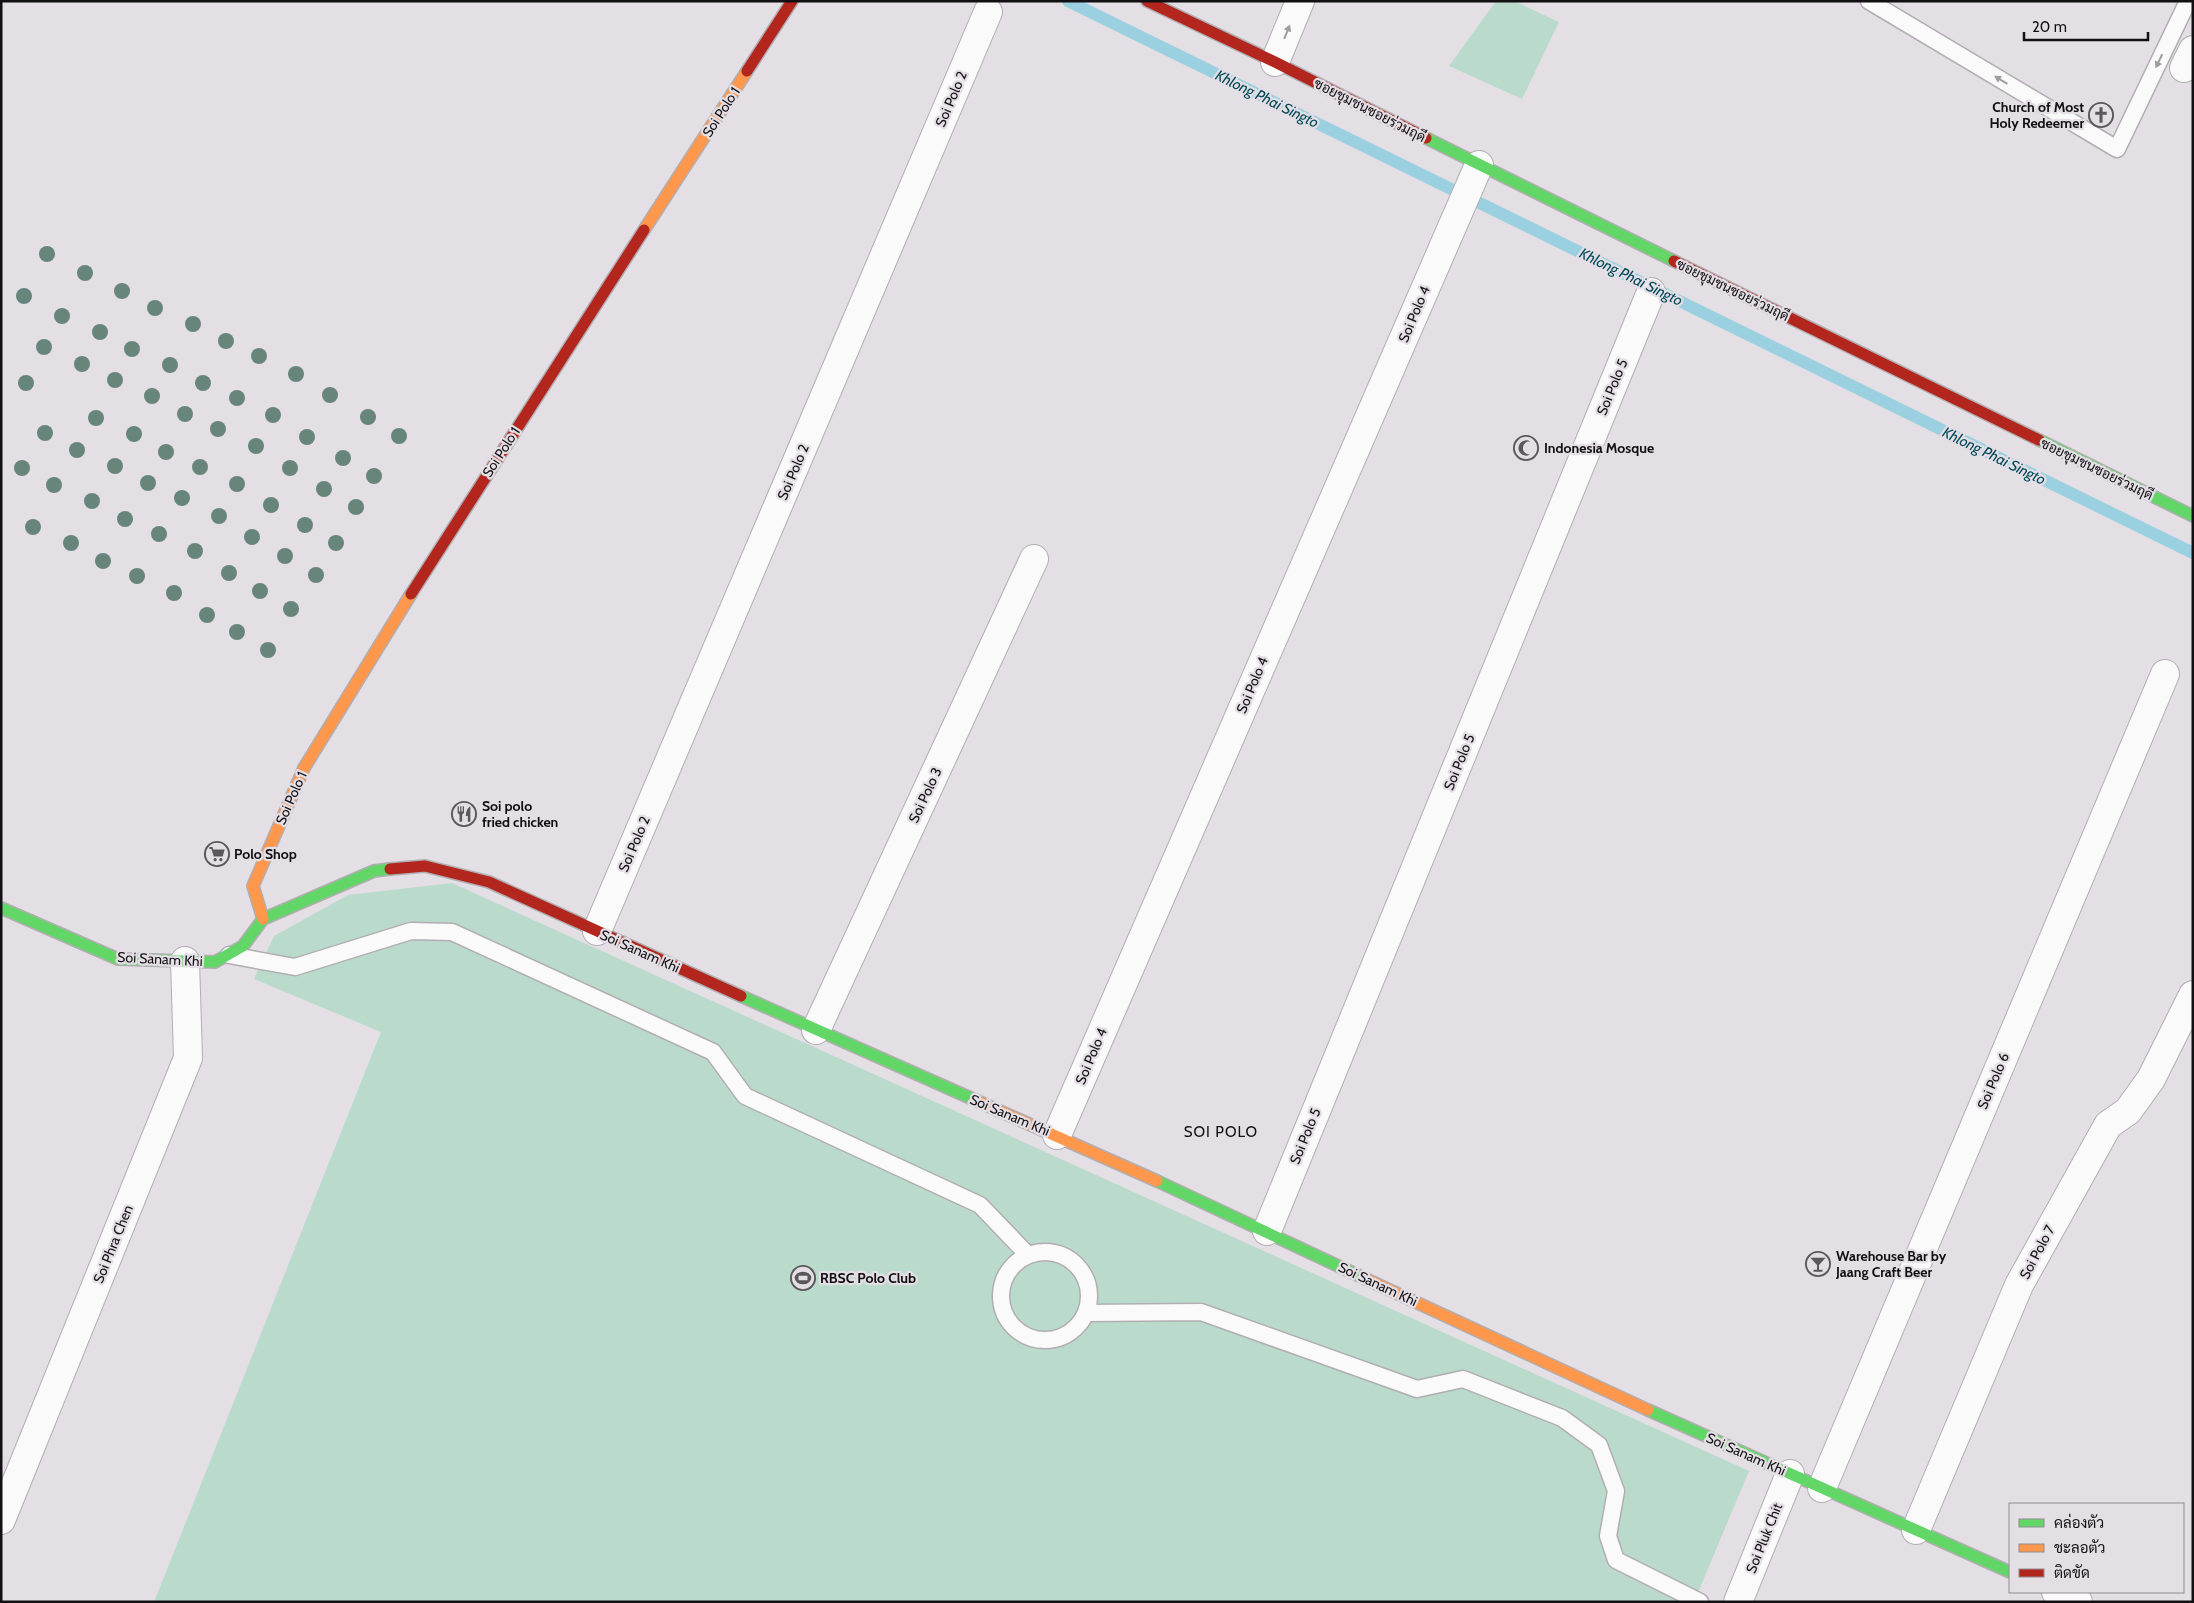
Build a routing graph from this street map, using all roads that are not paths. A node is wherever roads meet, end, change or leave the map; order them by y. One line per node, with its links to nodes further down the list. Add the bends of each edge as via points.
1 (792, 1): 14 (street, Soi Polo 1, via 469,501 304,768 253,886)
2 (1147, 1): 7 (street, ซอยชุมชนซอยร่วมฤดี)
3 (1300, 1): 7 (street, one-way to 3)
4 (1869, 1): 5 (lane, one-way to 4, via 2117,150)
5 (2188, 1)
6 (988, 12): 15 (street, Soi Polo 2)
7 (1275, 62): 8 (street, ซอยชุมชนซอยร่วมฤดี)
8 (1474, 176): 10 (street, ซอยชุมชนซอยร่วมฤดี); 20 (street, Soi Polo 4)
9 (1651, 292): 21 (street, Soi Polo 5)
10 (2193, 516)
11 (1034, 559): 19 (street, Soi Polo 3)
12 (2164, 674): 25 (street, Soi Polo 6)
13 (1, 908): 17 (street, Soi Sanam Khi, via 118,959)
14 (263, 919): 15 (street, Soi Sanam Khi, via 374,871 425,866 489,882); 16 (street, Soi Sanam Khi, via 243,946)
15 (597, 931): 19 (street, Soi Sanam Khi)
16 (229, 955): 17 (street, Soi Sanam Khi, via 215,962); 22 (lane, via 295,967 411,931 452,932 713,1052 744,1096 980,1205)
17 (185, 961): 26 (street, Soi Phra Chen, via 188,1058)
18 (2193, 996): 27 (street, Soi Polo 7, via 2151,1079 2128,1111 2108,1125 2019,1285)
19 (816, 1030): 20 (street, Soi Sanam Khi)
20 (1057, 1135): 21 (street, Soi Sanam Khi)
21 (1267, 1231): 24 (street, Soi Sanam Khi, via 1553,1367)
22 (1028, 1255): 23 (lane, via 1042,1252 1057,1254 1081,1270 1089,1299); 23 (lane, via 1006,1274 1001,1288 1001,1303 1015,1328 1041,1340 1055,1339 1068,1334)
23 (1086, 1314): 30 (lane, via 1201,1312 1416,1389 1463,1379 1562,1418 1600,1445 1616,1491 1608,1536 1616,1560)
24 (1790, 1474): 25 (street, Soi Sanam Khi); 31 (street, Soi Pluk Chit)
25 (1822, 1488): 27 (street, Soi Sanam Khi)
26 (1, 1520)
27 (1916, 1530): 28 (street, Soi Sanam Khi)
28 (2009, 1572)
29 (2058, 1593): 32 (street)
30 (1700, 1602)
31 (1738, 1602)
32 (2078, 1602)

